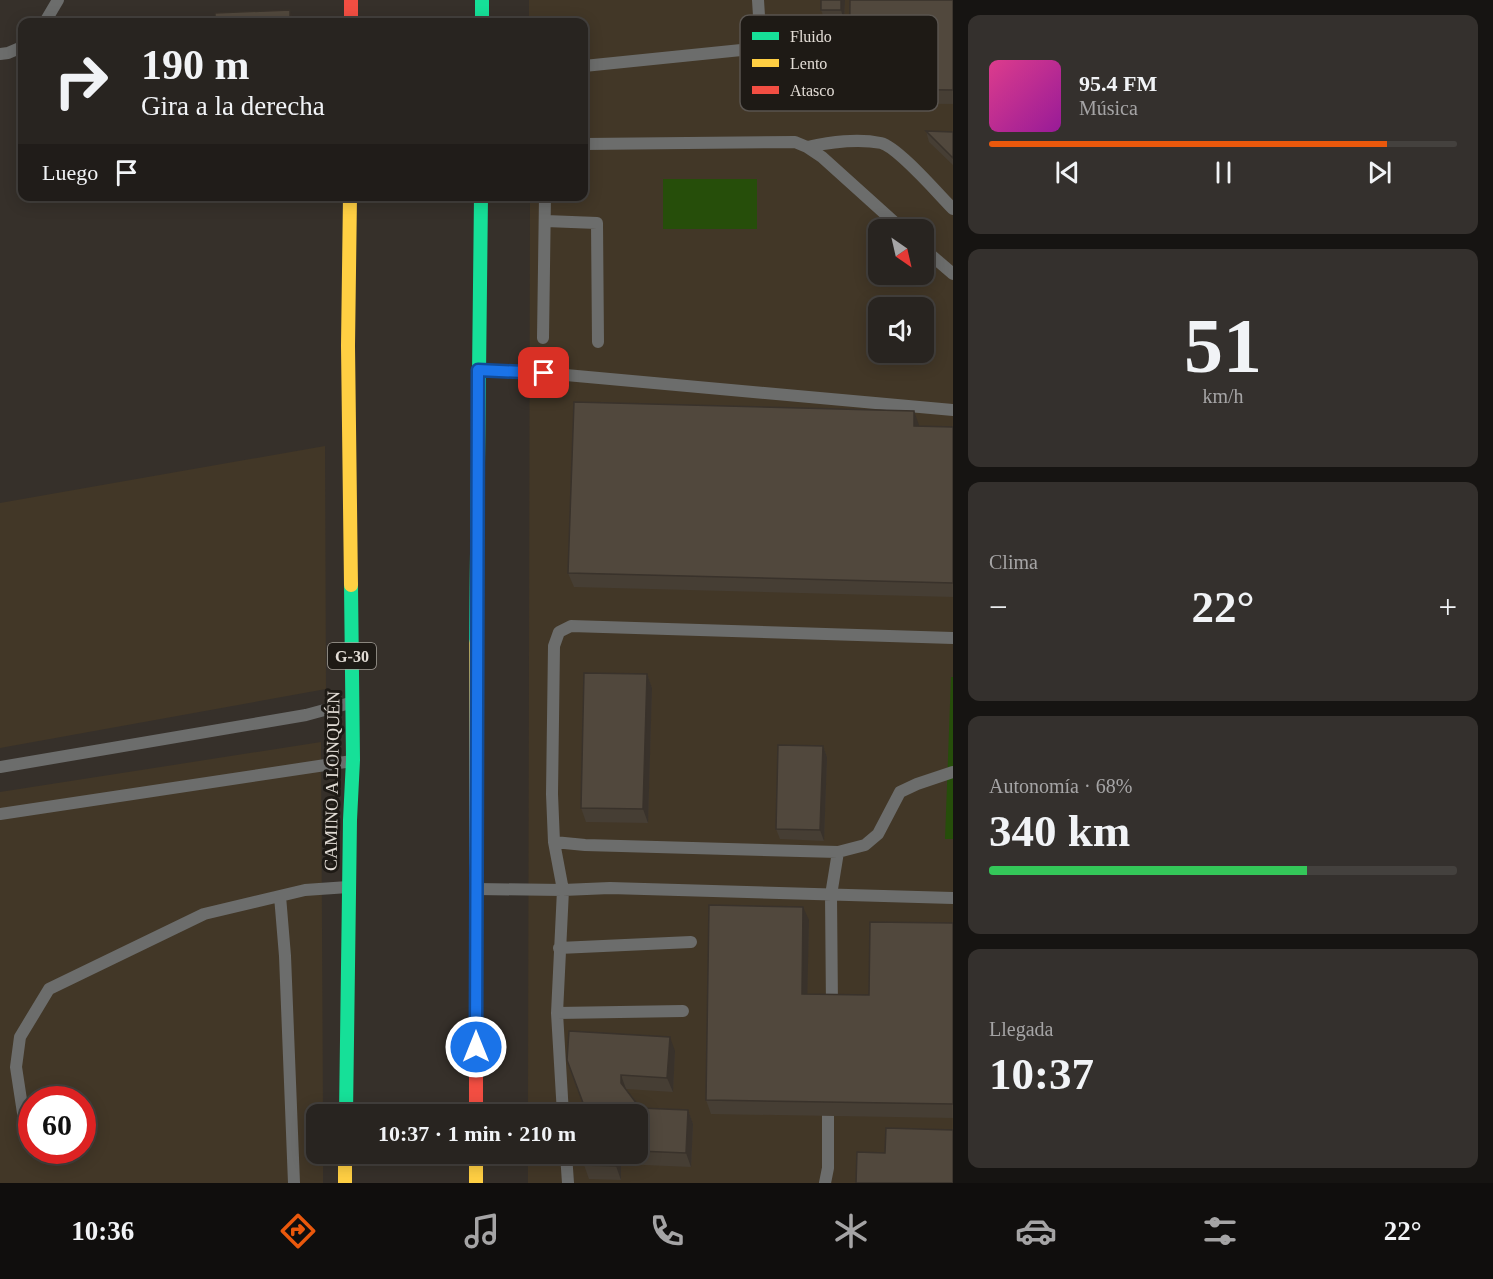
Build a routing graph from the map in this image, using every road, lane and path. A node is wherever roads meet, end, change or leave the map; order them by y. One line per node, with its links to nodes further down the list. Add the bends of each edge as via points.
1 (58, 0): 6 (lane)
2 (351, 0): 7 (main road)
3 (482, 0): 8 (main road)
4 (758, 0): 5 (lane)
5 (759, 15)
6 (47, 18)
7 (351, 18)
8 (482, 18)
9 (18, 49): 11 (lane)
10 (740, 50): 12 (lane)
11 (0, 54)
12 (588, 66)
13 (588, 144): 14 (lane, via 795,142)
14 (807, 147): 18 (lane, via 840,141 881,143); 19 (lane)
15 (350, 201): 28 (main road, CAMINO A LONQUÉN / G-30)
16 (481, 201): 25 (main road)
17 (545, 201): 20 (lane)
18 (953, 209)
19 (890, 219)
20 (546, 221): 23 (lane); 24 (lane, via 597,223)
21 (934, 258): 22 (lane)
22 (953, 274)
23 (543, 338)
24 (598, 342)
25 (478, 370): 26 (lane); 36 (main road)
26 (953, 410)
27 (953, 638): 33 (lane, via 571,626 559,632 554,646)
28 (352, 702): 29 (main road, CAMINO A LONQUÉN / G-30); 30 (lane, via 306,715)
29 (353, 760): 32 (lane); 35 (main road, CAMINO A LONQUÉN / G-30)
30 (0, 767)
31 (953, 771): 34 (lane, via 900,792 878,834 865,845)
32 (0, 814)
33 (554, 842): 34 (lane); 37 (lane)
34 (838, 852): 38 (lane)
35 (349, 886): 39 (lane); 47 (main road, CAMINO A LONQUÉN / G-30)
36 (476, 889): 37 (lane); 48 (main road)
37 (562, 890): 38 (lane); 42 (lane)
38 (831, 895): 40 (lane); 43 (lane)
39 (280, 896): 46 (lane, via 204,914 49,989 20,1037 16,1066); 54 (lane)
40 (953, 898)
41 (691, 942): 42 (lane)
42 (559, 948): 45 (lane)
43 (832, 1008)
44 (683, 1011): 45 (lane)
45 (557, 1013): 49 (lane)
46 (19, 1086)
47 (346, 1104)
48 (476, 1104)
49 (562, 1104)
50 (828, 1115): 58 (lane)
51 (345, 1164): 55 (main road)
52 (476, 1164): 56 (main road)
53 (567, 1164): 57 (lane)
54 (294, 1183)
55 (345, 1183)
56 (476, 1183)
57 (568, 1183)
58 (825, 1183)

